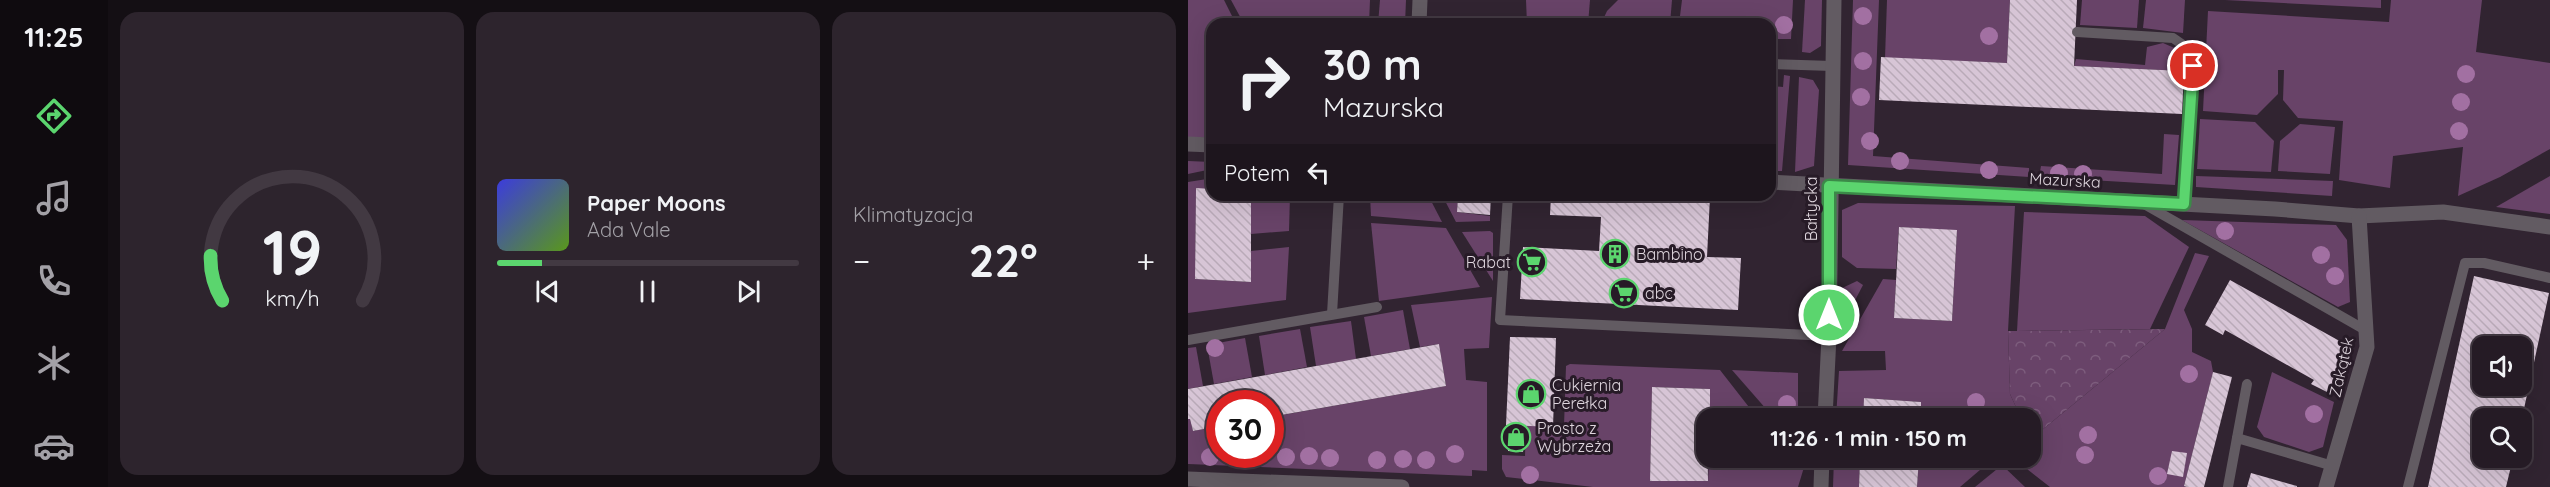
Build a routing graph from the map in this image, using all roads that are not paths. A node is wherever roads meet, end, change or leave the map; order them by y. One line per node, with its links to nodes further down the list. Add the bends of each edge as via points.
1 (1420, 0): 3 (street)
2 (1834, 0): 6 (street, Bałtycka)
3 (1419, 18)
4 (2077, 32): 14 (lane, via 2174,38 2186,47 2193,66)
5 (1776, 64): 6 (lane)
6 (1832, 66): 10 (street, Bałtycka)
7 (1188, 144): 8 (street)
8 (1206, 145)
9 (1776, 182): 10 (street, Mazurska)
10 (1829, 186): 13 (street, Mazurska); 21 (street, Bałtycka)
11 (1339, 201): 19 (lane)
12 (1508, 201): 21 (lane, via 1500,320)
13 (2141, 202): 14 (street, Mazurska); 20 (lane)
14 (2184, 204): 15 (street, Mazurska)
15 (2359, 216): 16 (street, Mazurska, via 2434,211); 20 (street, Zakątek)
16 (2550, 227)
17 (2550, 278): 34 (lane, via 2484,263 2465,263)
18 (1377, 307): 19 (lane)
19 (1332, 314): 22 (lane)
20 (2367, 331): 26 (street, Zakątek, via 2367,347)
21 (1829, 336): 24 (street, Bałtycka)
22 (1188, 340)
23 (2247, 384): 25 (lane)
24 (1825, 408)
25 (2237, 438): 26 (lane); 32 (lane)
26 (2333, 466): 33 (street, Zakątek)
27 (1822, 468): 31 (street)
28 (1188, 479): 29 (street)
29 (1288, 485): 30 (street)
30 (1402, 487)
31 (1821, 487)
32 (2228, 487)
33 (2326, 487)
34 (2408, 487)

